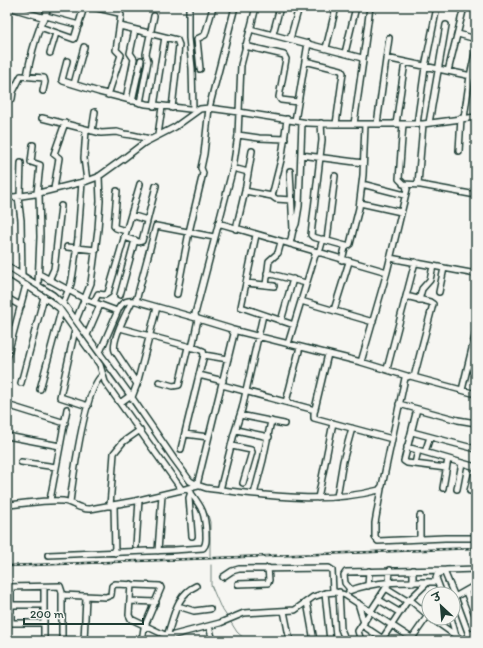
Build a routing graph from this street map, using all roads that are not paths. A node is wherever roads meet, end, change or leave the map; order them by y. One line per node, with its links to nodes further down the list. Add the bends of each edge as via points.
1 (48, 7): 17 (street)
2 (84, 7): 19 (street)
3 (93, 7): 20 (street, via 121,13)
4 (189, 7): 30 (street)
5 (213, 7): 32 (street, via 205,35)
6 (235, 7): 66 (street)
7 (256, 7): 23 (street)
8 (280, 7): 27 (street)
9 (298, 7): 33 (street)
10 (336, 7): 38 (street)
11 (356, 7): 41 (street)
12 (370, 7): 43 (street)
13 (437, 7): 48 (street)
14 (464, 7): 28 (street)
15 (8, 9): 17 (street); 22 (street)
16 (154, 16): 26 (street)
17 (45, 17): 19 (street); 21 (street)
18 (446, 25): 50 (street)
19 (79, 26): 25 (street, via 74,39)
20 (120, 26): 24 (street); 57 (street, via 116,51 121,55)
21 (40, 27): 25 (street); 52 (street)
22 (7, 28)
23 (250, 29): 27 (street); 36 (street)
24 (135, 30): 26 (street); 58 (street, via 130,53 134,59)
25 (56, 33): 40 (street)
26 (151, 34): 29 (street); 62 (street)
27 (273, 34): 33 (street)
28 (458, 34): 34 (street); 51 (street)
29 (165, 37): 63 (street); 65 (street, via 176,39 178,42)
30 (189, 38): 32 (street); 67 (street)
31 (389, 38): 42 (street)
32 (197, 39): 49 (street)
33 (290, 39): 35 (street)
34 (476, 39)
35 (308, 44): 38 (street); 46 (street)
36 (246, 46): 61 (street, via 284,55 286,59 279,97 282,100); 69 (street, via 241,66)
37 (84, 47): 55 (street)
38 (326, 48): 41 (street)
39 (476, 48): 53 (street)
40 (50, 52)
41 (345, 53): 43 (street)
42 (386, 58): 47 (street); 82 (street)
43 (363, 59): 80 (street)
44 (141, 60): 60 (street)
45 (67, 61): 55 (street, via 62,80)
46 (305, 61): 61 (street); 79 (street, via 343,72)
47 (405, 62): 48 (street); 83 (street)
48 (425, 67): 50 (street); 85 (street)
49 (200, 69)
50 (438, 69): 51 (street); 78 (street)
51 (448, 71): 53 (street)
52 (27, 76): 56 (street, via 45,79); 59 (street, via 20,76 12,99)
53 (470, 76): 54 (street); 72 (street)
54 (476, 77)
55 (74, 84): 57 (street)
56 (43, 91)
57 (108, 95): 58 (street)
58 (126, 99): 60 (street)
59 (7, 100)
60 (132, 101): 62 (street)
61 (298, 102): 74 (street)
62 (140, 103): 63 (street)
63 (154, 106): 64 (street)
64 (162, 107): 65 (street); 87 (street)
65 (172, 108): 67 (street)
66 (209, 108): 67 (street); 69 (street); 127 (street, via 201,167 203,172)
67 (195, 110): 87 (street, via 180,124)
68 (95, 112): 86 (street)
69 (239, 112): 73 (street); 88 (street)
70 (476, 116): 72 (street)
71 (42, 118): 76 (street)
72 (462, 118): 78 (street); 92 (street)
73 (287, 119): 74 (street); 90 (street)
74 (295, 121): 75 (street)
75 (302, 122): 77 (street); 94 (street)
76 (65, 123): 86 (street); 109 (street, via 54,154 58,158)
77 (321, 123): 79 (street); 95 (street)
78 (426, 123): 85 (street); 107 (street)
79 (336, 124): 80 (street)
80 (354, 124): 81 (street)
81 (365, 124): 82 (street); 97 (street)
82 (376, 124): 83 (street)
83 (396, 124): 84 (street)
84 (403, 124): 85 (street); 106 (street, via 399,179)
85 (417, 124)
86 (89, 130): 89 (street, via 117,132); 103 (street, via 84,158)
87 (158, 135): 89 (street)
88 (238, 135): 90 (street); 98 (street)
89 (150, 139): 101 (street)
90 (285, 139): 115 (street)
91 (33, 145): 112 (street, via 31,162 40,165)
92 (459, 150)
93 (252, 151): 100 (street)
94 (301, 155): 95 (street); 128 (street, via 298,211)
95 (321, 157): 97 (street); 133 (street, via 311,234)
96 (21, 163): 116 (street)
97 (364, 163): 105 (street)
98 (233, 168): 100 (street); 124 (street)
99 (290, 171): 118 (street)
100 (248, 172): 111 (street)
101 (100, 176): 103 (street); 139 (street)
102 (335, 176): 133 (street)
103 (85, 182): 109 (street); 138 (street)
104 (140, 184): 122 (street)
105 (362, 184): 113 (street); 119 (street)
106 (403, 184): 107 (street); 113 (street, via 407,187)
107 (418, 184): 114 (street)
108 (156, 186): 123 (street)
109 (54, 189): 112 (street)
110 (117, 191): 126 (street, via 114,226)
111 (245, 191): 115 (street); 125 (street)
112 (38, 193): 116 (street); 151 (street)
113 (405, 195): 121 (street)
114 (476, 195)
115 (272, 196): 118 (street, via 276,199)
116 (19, 197): 117 (street); 153 (street)
117 (7, 198)
118 (291, 200): 128 (street)
119 (360, 203): 121 (street); 136 (street, via 350,244)
120 (61, 206): 155 (street, via 54,269)
121 (401, 212): 141 (street)
122 (131, 215): 123 (street); 126 (street)
123 (147, 220): 132 (street, via 142,241)
124 (218, 223): 125 (street); 131 (street)
125 (236, 229): 129 (street)
126 (126, 230): 130 (street)
127 (189, 232): 131 (street); 164 (street); 171 (street, via 158,225 155,227)
128 (292, 233): 135 (street)
129 (256, 235): 134 (street); 156 (street)
130 (124, 237): 132 (street); 173 (street, via 108,293 98,294)
131 (214, 237): 182 (street, via 195,314)
132 (135, 240): 165 (street)
133 (325, 240): 136 (street); 140 (street)
134 (281, 242): 135 (street); 150 (street, via 278,253 269,261)
135 (290, 244): 140 (street)
136 (346, 246): 142 (street)
137 (67, 247): 138 (street)
138 (75, 248): 139 (street); 162 (street)
139 (96, 250): 169 (street, via 90,287)
140 (317, 253): 142 (street); 157 (street)
141 (390, 258): 144 (street); 148 (street)
142 (342, 260): 143 (street)
143 (349, 262): 148 (street); 178 (street)
144 (415, 262): 146 (street); 166 (street)
145 (7, 266): 153 (street)
146 (433, 266): 147 (street); 170 (street, via 430,280 422,289)
147 (444, 268): 152 (street); 163 (street)
148 (387, 272): 185 (street)
149 (7, 273): 158 (street)
150 (267, 273): 154 (street); 160 (street)
151 (39, 274): 155 (street); 159 (street)
152 (476, 274)
153 (22, 276): 159 (street)
154 (293, 279): 157 (street); 184 (street)
155 (49, 280): 162 (street)
156 (246, 283): 160 (street); 181 (street, via 241,307)
157 (306, 283): 172 (street)
158 (26, 285): 167 (street); 176 (street)
159 (38, 285): 174 (street)
160 (266, 285): 161 (street)
161 (274, 286)
162 (68, 290): 169 (street); 174 (street)
163 (439, 292)
164 (177, 294)
165 (120, 296)
166 (406, 296): 170 (street); 204 (street)
167 (44, 297): 179 (street); 211 (street)
168 (7, 298): 176 (street)
169 (85, 299): 173 (street); 183 (street)
170 (419, 300): 208 (street, via 432,303 433,306)
171 (134, 301): 177 (street); 180 (street, via 123,302); 187 (street)
172 (301, 301): 178 (street); 186 (street)
173 (94, 302): 175 (street)
174 (63, 303): 183 (street)
175 (100, 305): 180 (street); 191 (street)
176 (21, 306): 195 (street)
177 (157, 308): 182 (street); 192 (street)
178 (334, 310): 185 (street)
179 (61, 311): 188 (street); 213 (street)
180 (117, 311): 198 (street)
181 (263, 315): 184 (street); 193 (street)
182 (197, 318): 189 (street); 196 (street)
183 (76, 320): 191 (street)
184 (281, 321): 186 (street)
185 (374, 322): 203 (street)
186 (294, 325): 194 (street)
187 (120, 328): 192 (street); 212 (street, via 114,349)
188 (75, 330): 205 (street, via 100,365); 221 (street, via 60,397)
189 (233, 330): 193 (street); 202 (street)
190 (476, 332): 214 (street)
191 (87, 334): 198 (street)
192 (150, 336): 196 (street); 212 (street)
193 (258, 336): 194 (street); 215 (street)
194 (288, 344): 197 (street)
195 (9, 346): 201 (street)
196 (190, 347): 200 (street, via 203,351); 209 (street, via 179,385)
197 (300, 347): 199 (street); 218 (street)
198 (100, 352): 217 (street)
199 (328, 354): 203 (street); 224 (street)
200 (204, 355): 202 (street); 206 (street)
201 (7, 357)
202 (228, 359): 210 (street)
203 (361, 362): 204 (street)
204 (387, 369): 207 (street)
205 (103, 375): 217 (street, via 105,382); 221 (street, via 97,380)
206 (199, 375): 210 (street); 235 (street)
207 (407, 376): 208 (street); 219 (street, via 403,380)
208 (414, 377): 214 (street)
209 (159, 382)
210 (222, 383): 215 (street); 237 (street)
211 (21, 384)
212 (137, 384): 217 (street)
213 (40, 389)
214 (462, 390): 216 (street)
215 (246, 391): 218 (street); 225 (street)
216 (476, 394)
217 (127, 398): 232 (street); 256 (street, via 178,464)
218 (286, 402): 224 (street)
219 (399, 404): 223 (street); 240 (street)
220 (7, 406): 227 (street)
221 (88, 406): 269 (street)
222 (67, 409): 227 (street)
223 (417, 409): 229 (street); 234 (street)
224 (315, 410): 228 (street, via 314,418)
225 (240, 415): 226 (street); 233 (street)
226 (271, 421): 230 (street); 238 (street)
227 (65, 423): 241 (street)
228 (333, 423): 231 (street); 266 (street)
229 (476, 423)
230 (284, 424)
231 (352, 428): 240 (street); 265 (street)
232 (140, 430): 260 (street); 271 (street, via 123,442 114,453)
233 (236, 430): 238 (street); 242 (street)
234 (412, 432): 239 (street); 243 (street)
235 (185, 434): 237 (street); 245 (street)
236 (7, 436): 241 (street)
237 (208, 437): 256 (street)
238 (268, 437): 264 (street)
239 (430, 437): 244 (street); 247 (street)
240 (392, 439): 258 (street)
241 (60, 446): 252 (street)
242 (232, 446): 255 (street, via 252,452); 261 (street)
243 (407, 447): 246 (street); 251 (street, via 404,461)
244 (476, 448)
245 (181, 449)
246 (418, 450): 247 (street); 251 (street)
247 (425, 452): 248 (street)
248 (448, 459): 250 (street); 253 (street)
249 (21, 462): 252 (street)
250 (462, 463): 254 (street); 259 (street)
251 (415, 464): 253 (street)
252 (56, 467): 267 (street)
253 (446, 468): 257 (street)
254 (476, 468): 262 (street)
255 (244, 483)
256 (193, 488): 260 (street); 261 (street); 273 (street, via 190,498); 277 (street, via 205,516 206,545 199,549)
257 (443, 488)
258 (381, 489): 265 (street); 275 (street, via 375,523 376,540)
259 (457, 489)
260 (182, 490): 263 (street)
261 (220, 490): 264 (street)
262 (470, 491)
263 (162, 494): 268 (street); 277 (street)
264 (254, 494): 266 (street)
265 (337, 497): 266 (street)
266 (318, 498)
267 (50, 500): 269 (street); 270 (street)
268 (139, 500): 271 (street); 276 (street)
269 (70, 502): 271 (street, via 86,510)
270 (7, 506)
271 (112, 506): 278 (street)
272 (420, 516): 275 (street)
273 (192, 536)
274 (476, 538): 275 (street)
275 (420, 540)
276 (136, 546)
277 (158, 551): 278 (street)
278 (115, 553): 279 (street)
279 (48, 555)
280 (268, 568): 286 (street, via 235,570); 291 (street, via 268,583); 301 (street, via 329,568 332,570)
281 (390, 570): 282 (street); 285 (street); 295 (street)
282 (413, 570): 283 (street); 289 (street)
283 (445, 570): 284 (street); 288 (street, via 435,576); 297 (street)
284 (476, 570)
285 (369, 571): 294 (street); 300 (street, via 345,573 344,581)
286 (223, 577)
287 (428, 582): 288 (street); 289 (street); 309 (street)
288 (437, 582): 296 (street)
289 (413, 583): 295 (street)
290 (131, 584): 307 (street, via 115,584 112,586 111,595 106,597); 310 (street); 311 (street, via 160,586)
291 (238, 584)
292 (476, 585): 302 (street)
293 (196, 586): 316 (street, via 185,592)
294 (368, 586): 295 (street); 300 (street)
295 (388, 586): 308 (street); 309 (street)
296 (439, 586)
297 (450, 586)
298 (9, 587): 299 (street); 314 (street)
299 (44, 587): 306 (street, via 60,586); 315 (street)
300 (351, 590): 304 (street)
301 (333, 592): 303 (street); 304 (street)
302 (466, 592): 305 (street); 323 (street)
303 (324, 593): 312 (street); 346 (street)
304 (341, 593): 313 (street); 347 (street, via 341,629)
305 (461, 594)
306 (62, 595): 307 (street); 340 (street)
307 (86, 597): 341 (street)
308 (379, 600): 320 (street); 321 (street)
309 (408, 600): 318 (street); 321 (street)
310 (130, 602): 311 (street); 328 (street, via 131,619)
311 (156, 602): 328 (street)
312 (307, 602): 319 (street, via 295,610); 345 (street)
313 (358, 603): 320 (street); 326 (street)
314 (9, 605): 315 (street); 324 (street)
315 (44, 605): 325 (street)
316 (178, 606): 317 (street, via 194,611); 335 (street)
317 (210, 609)
318 (421, 610)
319 (284, 611): 329 (street, via 244,613); 344 (street)
320 (371, 612): 326 (street); 327 (street)
321 (399, 612): 327 (street)
322 (461, 615): 334 (street)
323 (476, 616)
324 (9, 623): 325 (street)
325 (44, 623): 339 (street)
326 (363, 624): 337 (street); 348 (street, via 358,633)
327 (391, 624): 337 (street); 338 (street)
328 (145, 626): 335 (street); 342 (street)
329 (209, 626): 335 (street); 343 (street)
330 (422, 626): 338 (street)
331 (442, 626): 336 (street)
332 (453, 626): 336 (street)
333 (476, 631): 334 (street)
334 (469, 635): 349 (street)
335 (167, 636)
336 (456, 636): 349 (street)
337 (383, 640)
338 (413, 640)
339 (44, 641)
340 (62, 641)
341 (84, 641)
342 (142, 641)
343 (213, 641)
344 (290, 641)
345 (314, 641)
346 (330, 641)
347 (346, 641)
348 (361, 641)
349 (461, 641)

